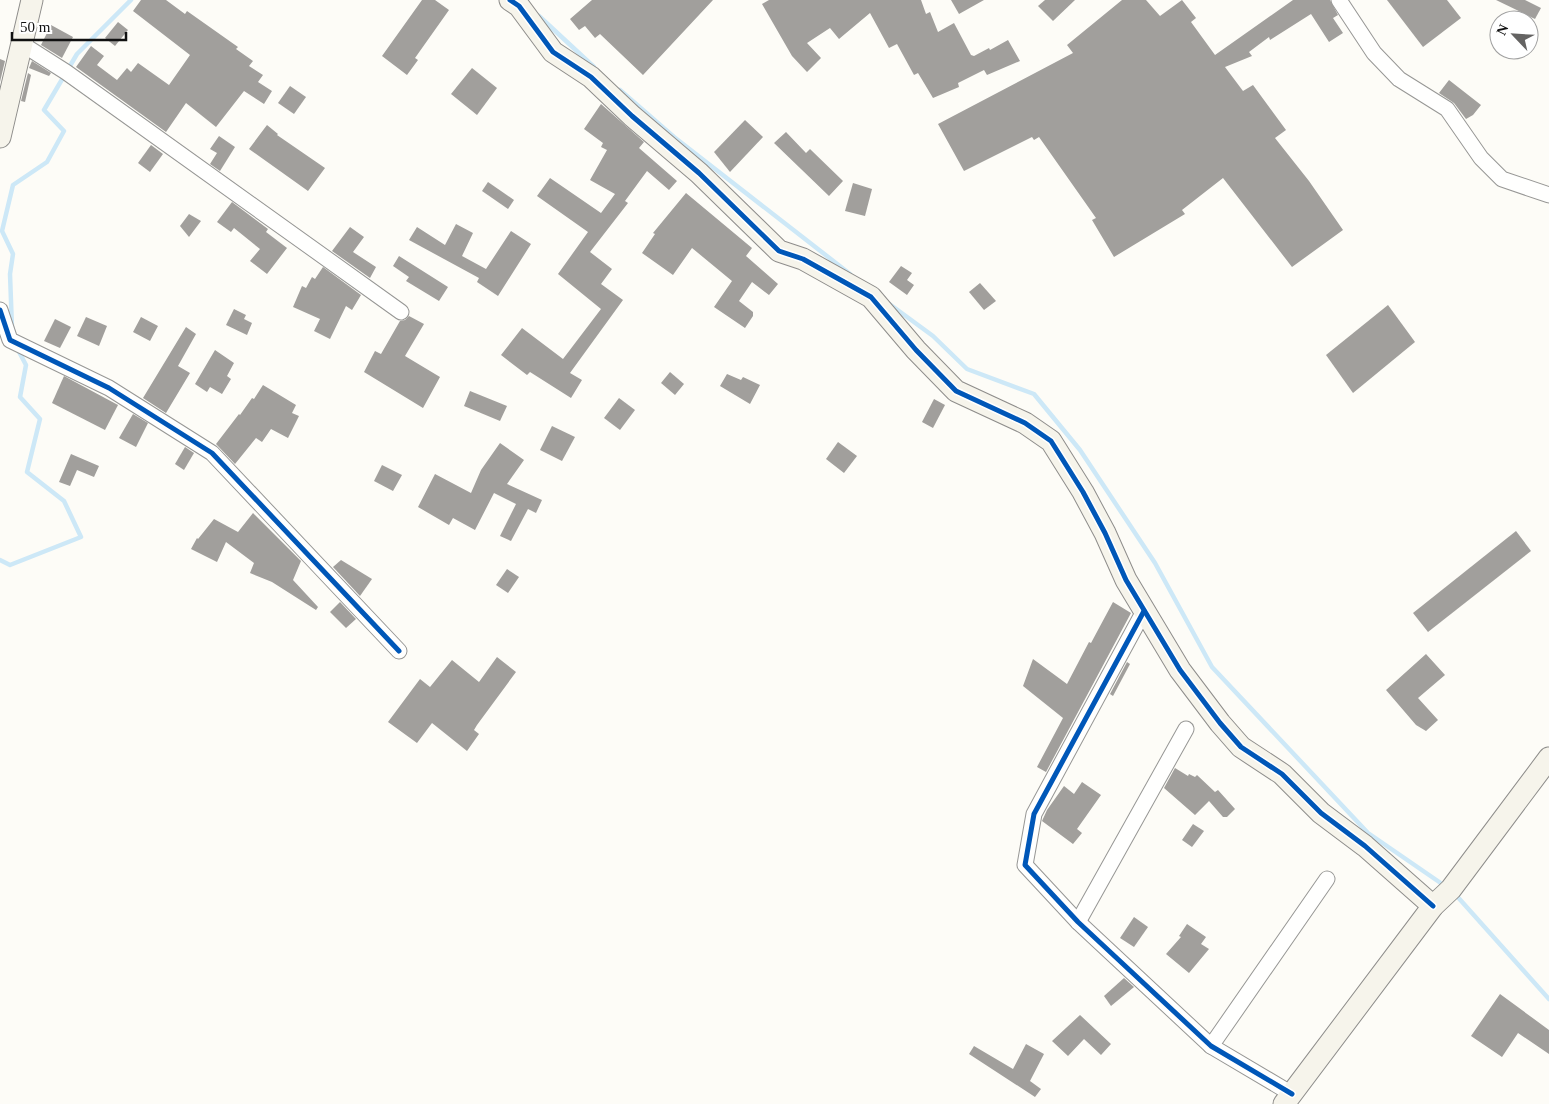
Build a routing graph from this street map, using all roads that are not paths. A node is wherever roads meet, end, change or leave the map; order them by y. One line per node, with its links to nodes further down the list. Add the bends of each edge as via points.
1 (32, 0): 4 (street)
2 (510, 0): 9 (street, via 519,6 554,52 591,77 699,173 779,251 803,259 871,297 956,391 1025,423 1051,441 1083,492)
3 (1339, 0): 6 (street, via 1374,53 1399,79 1447,109 1481,158 1502,179)
4 (22, 44): 5 (street); 8 (street, via 66,72)
5 (0, 137)
6 (1549, 195)
7 (0, 310): 10 (street, via 10,340 109,388 212,453)
8 (401, 312)
9 (1144, 611): 14 (street, via 1180,670 1241,747 1282,774 1321,813 1365,846); 15 (street, via 1034,814 1025,865)
10 (399, 652)
11 (1186, 729): 15 (street)
12 (1549, 758): 14 (street, via 1451,890)
13 (1327, 879): 16 (street)
14 (1433, 906): 17 (street)
15 (1078, 922): 16 (street)
16 (1211, 1046): 17 (street)
17 (1288, 1099)

